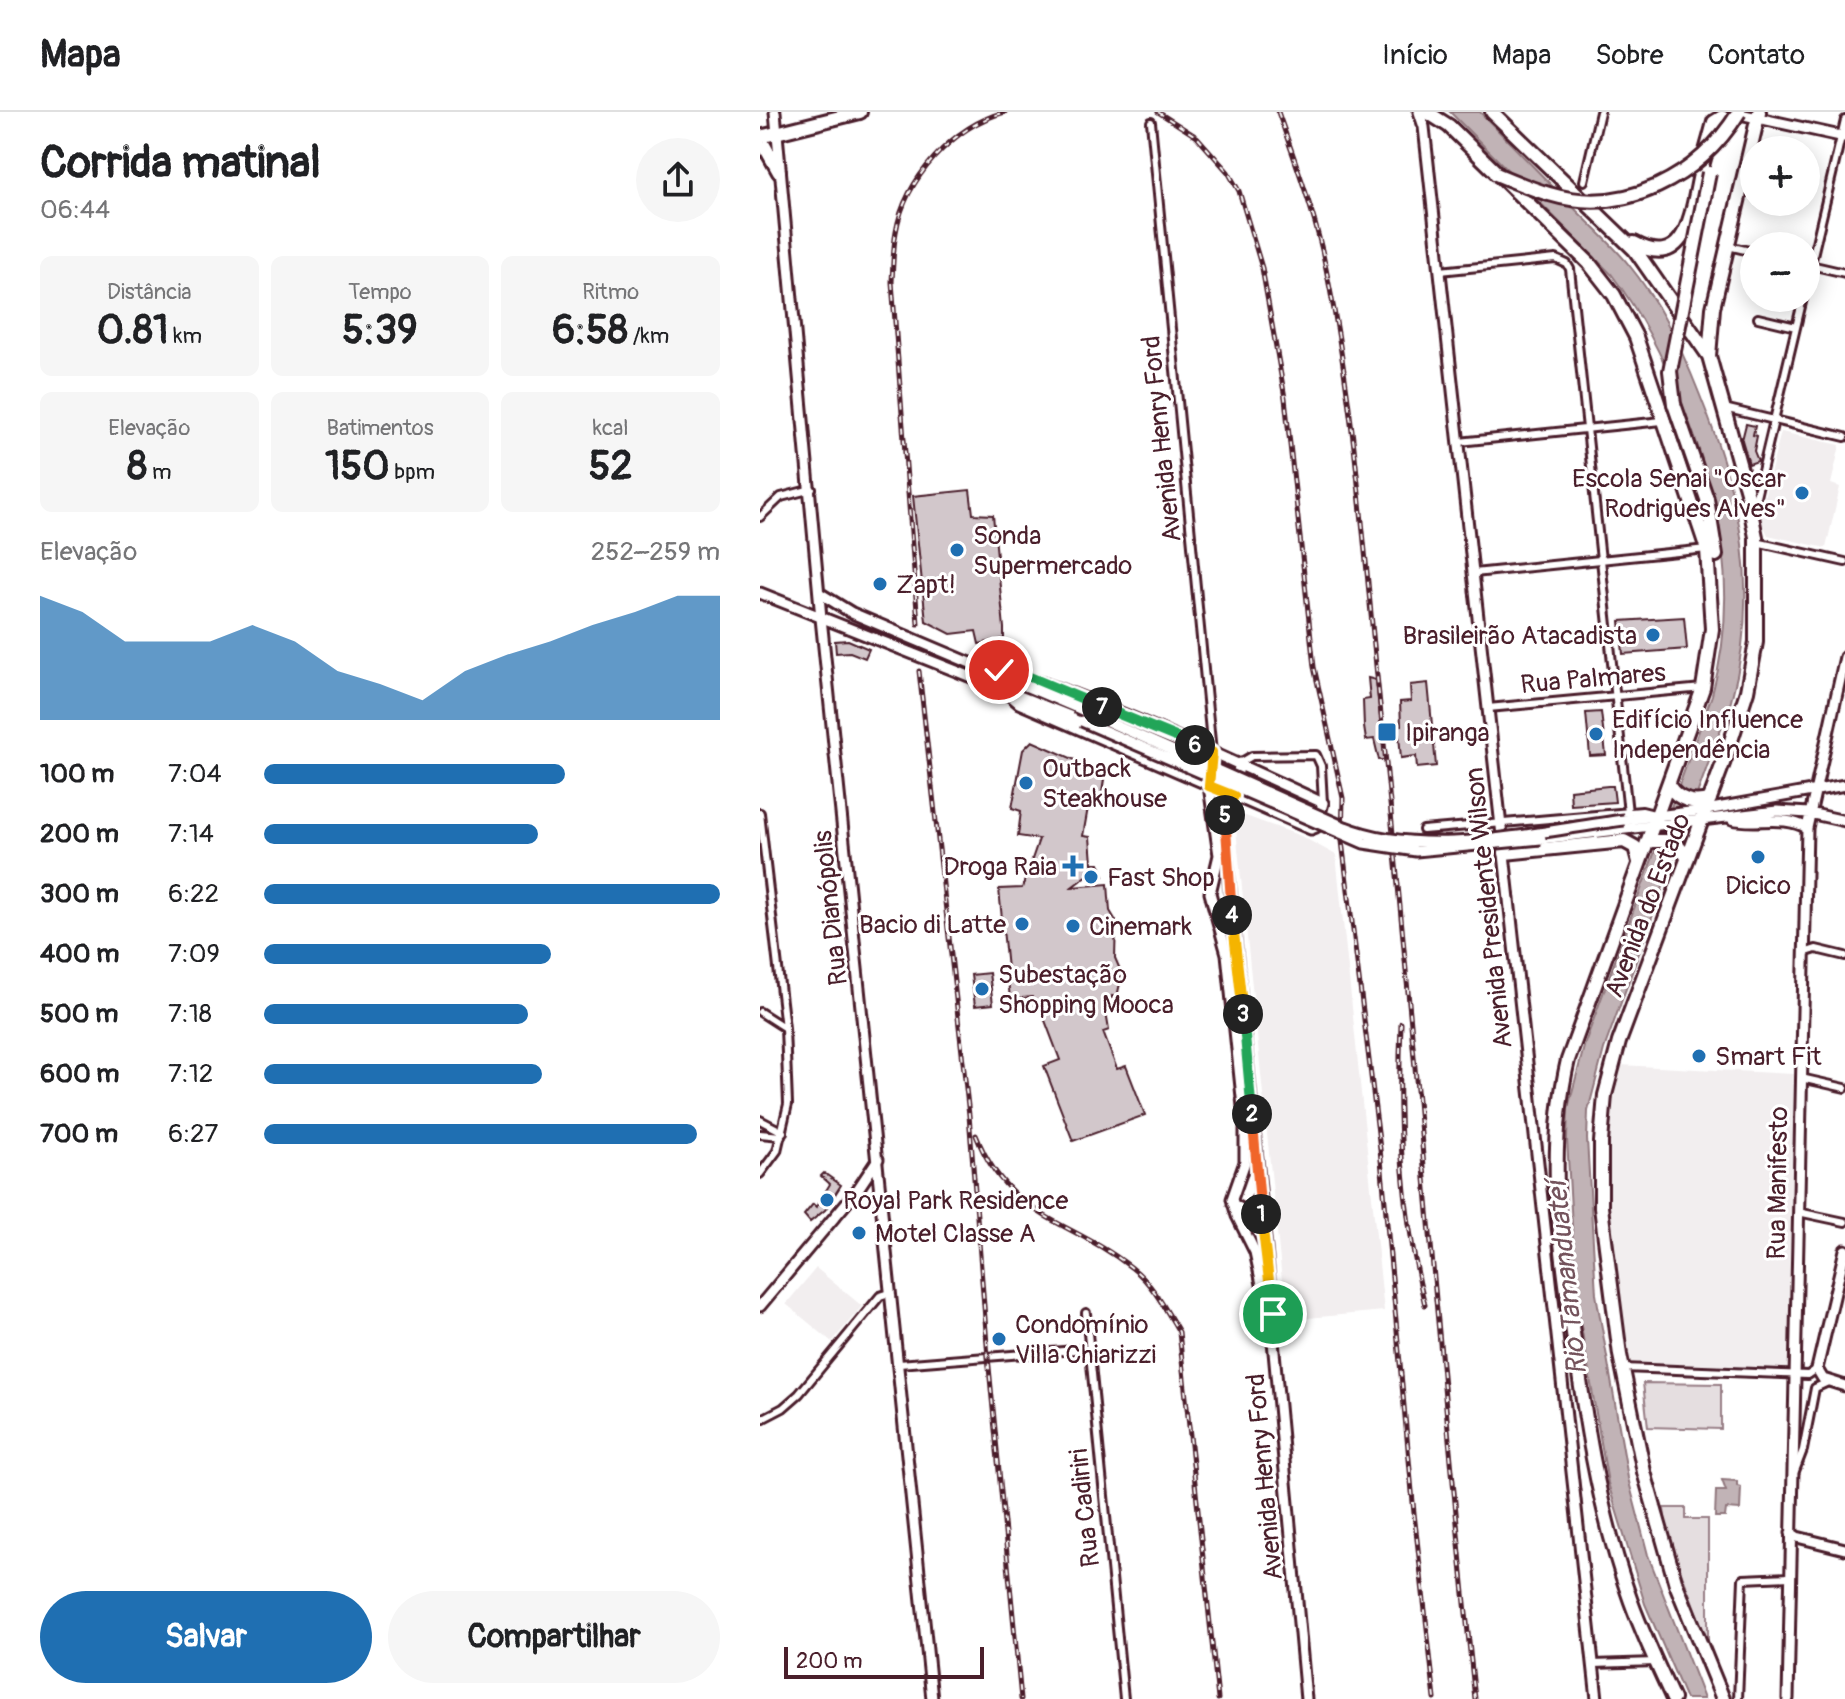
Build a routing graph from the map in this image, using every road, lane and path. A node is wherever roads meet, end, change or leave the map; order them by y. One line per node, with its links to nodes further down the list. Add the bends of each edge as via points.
1 (775, 112): 12 (main road, Rua Dianópolis)
2 (860, 112): 12 (highway)
3 (1419, 112): 23 (main road, Avenida Presidente Wilson)
4 (1427, 112): 16 (highway, Avenida do Estado, via 1449,126)
5 (1492, 112): 18 (highway, Avenida do Estado)
6 (1600, 112): 17 (street)
7 (1739, 112): 16 (highway, bridge, via 1704,157 1642,194 1601,201 1572,199)
8 (1726, 114): 9 (main road, bridge); 18 (highway, via 1714,122 1691,217 1679,241 1670,249 1647,250); 43 (highway, Avenida do Estado, bridge, via 1709,173 1670,371 1674,404 1707,499 1716,552)
9 (1757, 115): 14 (main road); 20 (highway)
10 (1845, 120): 14 (street)
11 (1151, 122): 59 (street, Avenida Henry Ford)
12 (777, 133): 13 (highway); 15 (main road, Rua Dianópolis)
13 (760, 137): 15 (highway)
14 (1843, 137): 19 (street)
15 (779, 172): 35 (main road, Rua Dianópolis)
16 (1496, 174): 30 (highway, Avenida do Estado, via 1589,263 1614,295 1636,337)
17 (1584, 181)
18 (1616, 232): 28 (highway, Avenida do Estado, via 1646,263)
19 (1817, 232)
20 (1728, 246): 21 (street); 28 (highway, via 1711,319)
21 (1740, 249)
22 (1820, 267): 24 (street)
23 (1440, 271): 32 (street, via 1556,259 1567,264); 34 (main road, Avenida Presidente Wilson)
24 (1845, 273)
25 (1800, 312): 27 (street)
26 (1758, 318): 27 (street)
27 (1796, 327): 31 (street)
28 (1709, 356): 29 (highway, Avenida do Estado)
29 (1723, 407): 31 (street); 37 (highway, Avenida do Estado)
30 (1666, 420): 32 (street); 39 (highway, Avenida do Estado)
31 (1774, 421): 33 (street); 37 (street)
32 (1587, 429): 34 (street); 40 (street)
33 (1845, 437)
34 (1458, 442): 42 (main road, Avenida Presidente Wilson)
35 (812, 489): 36 (street, via 781,497); 45 (main road, Rua Dianópolis)
36 (760, 517)
37 (1752, 517): 38 (highway, Avenida do Estado)
38 (1756, 542): 41 (street); 67 (highway, Avenida do Estado, via 1751,672)
39 (1707, 549): 40 (street); 43 (highway, Avenida do Estado)
40 (1602, 559): 42 (street); 56 (street)
41 (1845, 562)
42 (1474, 573): 58 (main road, Avenida Presidente Wilson)
43 (1712, 590): 53 (highway, Avenida do Estado)
44 (760, 593): 47 (main road)
45 (821, 594): 46 (main road); 47 (main road, Rua Dianópolis)
46 (852, 613): 47 (main road, via 831,609); 48 (main road)
47 (821, 618): 49 (main road); 92 (main road, Rua Dianópolis)
48 (911, 637): 49 (main road); 51 (main road)
49 (902, 650): 54 (main road)
50 (1845, 657): 55 (main road, Rua Manifesto)
51 (1024, 679): 52 (main road); 54 (main road, via 1014,689); 57 (main road)
52 (1044, 683): 57 (main road); 59 (main road)
53 (1703, 688): 56 (street, Rua Palmares); 63 (highway, Avenida do Estado)
54 (1001, 689): 62 (main road, via 1019,703); 71 (main road, bridge, via 1345,836 1390,849 1441,851)
55 (1841, 689): 64 (main road, Rua Manifesto)
56 (1617, 697): 58 (street, Rua Palmares); 71 (street)
57 (1075, 706): 71 (main road, bridge, via 1345,827 1389,841 1492,837)
58 (1488, 708): 74 (main road, Avenida Presidente Wilson)
59 (1212, 752): 60 (main road); 62 (main road)
60 (1240, 763): 65 (main road); 66 (main road); 66 (street, via 1252,756 1316,755)
61 (1845, 785): 64 (main road)
62 (1209, 786): 65 (main road); 81 (main road, via 1219,851)
63 (1669, 786): 67 (highway); 72 (highway, Avenida do Estado)
64 (1814, 790): 67 (main road); 69 (main road, Rua Manifesto)
65 (1234, 796): 66 (main road, via 1313,829); 82 (main road, via 1224,822)
66 (1323, 803)
67 (1706, 810): 70 (main road); 72 (main road); 79 (highway, Avenida do Estado)
68 (760, 813): 86 (street)
69 (1809, 813): 70 (main road); 73 (main road); 75 (main road, Rua Manifesto)
70 (1729, 818): 75 (main road, via 1787,821)
71 (1625, 821): 72 (main road); 74 (street); 77 (highway)
72 (1655, 821): 77 (highway, Avenida do Estado)
73 (1845, 821)
74 (1502, 824): 76 (street); 78 (main road, Avenida Presidente Wilson)
75 (1807, 828): 83 (main road, Rua Manifesto)
76 (1423, 830)
77 (1647, 843): 79 (highway, via 1674,841); 80 (highway, Avenida do Estado)
78 (1505, 853): 80 (highway, via 1624,841 1635,847); 118 (main road, Avenida Presidente Wilson)
79 (1688, 858): 107 (highway, Avenida do Estado, via 1619,1042 1604,1104 1601,1207)
80 (1639, 863): 117 (highway, Avenida do Estado, via 1568,1060 1556,1146 1563,1256 1589,1441 1616,1557)
81 (1210, 893): 82 (main road, via 1220,886); 97 (main road, via 1227,954 1245,1126 1245,1162)
82 (1230, 893): 96 (main road)
83 (1804, 953): 84 (street, via 1816,949); 87 (main road, Rua Manifesto)
84 (1845, 956)
85 (760, 1012): 86 (street)
86 (785, 1028): 91 (street, via 788,1104)
87 (1801, 1078): 88 (street); 98 (main road, Rua Manifesto)
88 (1845, 1088)
89 (760, 1120): 91 (street)
90 (760, 1134): 91 (street)
91 (782, 1134): 93 (street)
92 (878, 1158): 94 (main road); 95 (main road, Rua Dianópolis)
93 (760, 1174)
94 (858, 1189): 95 (main road); 102 (main road)
95 (882, 1195): 101 (main road, Rua Dianópolis)
96 (1259, 1197): 97 (main road, via 1249,1210); 104 (main road)
97 (1233, 1204): 104 (main road, Avenida Henry Ford, via 1255,1252)
98 (1798, 1212): 99 (street); 109 (main road, Rua Manifesto)
99 (1845, 1222)
100 (1845, 1250): 108 (main road)
101 (890, 1293): 106 (main road, Rua Dianópolis); 112 (street, via 880,1296 799,1394)
102 (760, 1306)
103 (1086, 1313): 105 (street, Rua Cadiriri)
104 (1272, 1330): 121 (main road, Avenida Henry Ford)
105 (1088, 1349): 106 (street); 120 (street, Rua Cadiriri)
106 (899, 1364): 119 (main road, Rua Dianópolis)
107 (1623, 1368): 109 (street); 124 (highway, Avenida do Estado, via 1664,1546)
108 (1817, 1369): 109 (street); 110 (main road)
109 (1795, 1374): 113 (main road, Rua Manifesto)
110 (1828, 1382): 111 (main road); 113 (street, Rua Manifesto, via 1815,1390)
111 (1845, 1386)
112 (760, 1420)
113 (1793, 1474): 114 (main road, Rua Manifesto)
114 (1795, 1535): 115 (main road); 116 (main road)
115 (1845, 1549)
116 (1790, 1577): 125 (street, via 1743,1579); 126 (main road)
117 (1656, 1662): 118 (street); 123 (highway, Avenida do Estado)
118 (1593, 1664): 122 (main road, Avenida Presidente Wilson)
119 (932, 1699)
120 (1124, 1699)
121 (1306, 1699)
122 (1597, 1699)
123 (1673, 1699)
124 (1723, 1699)
125 (1738, 1699)
126 (1788, 1699)

